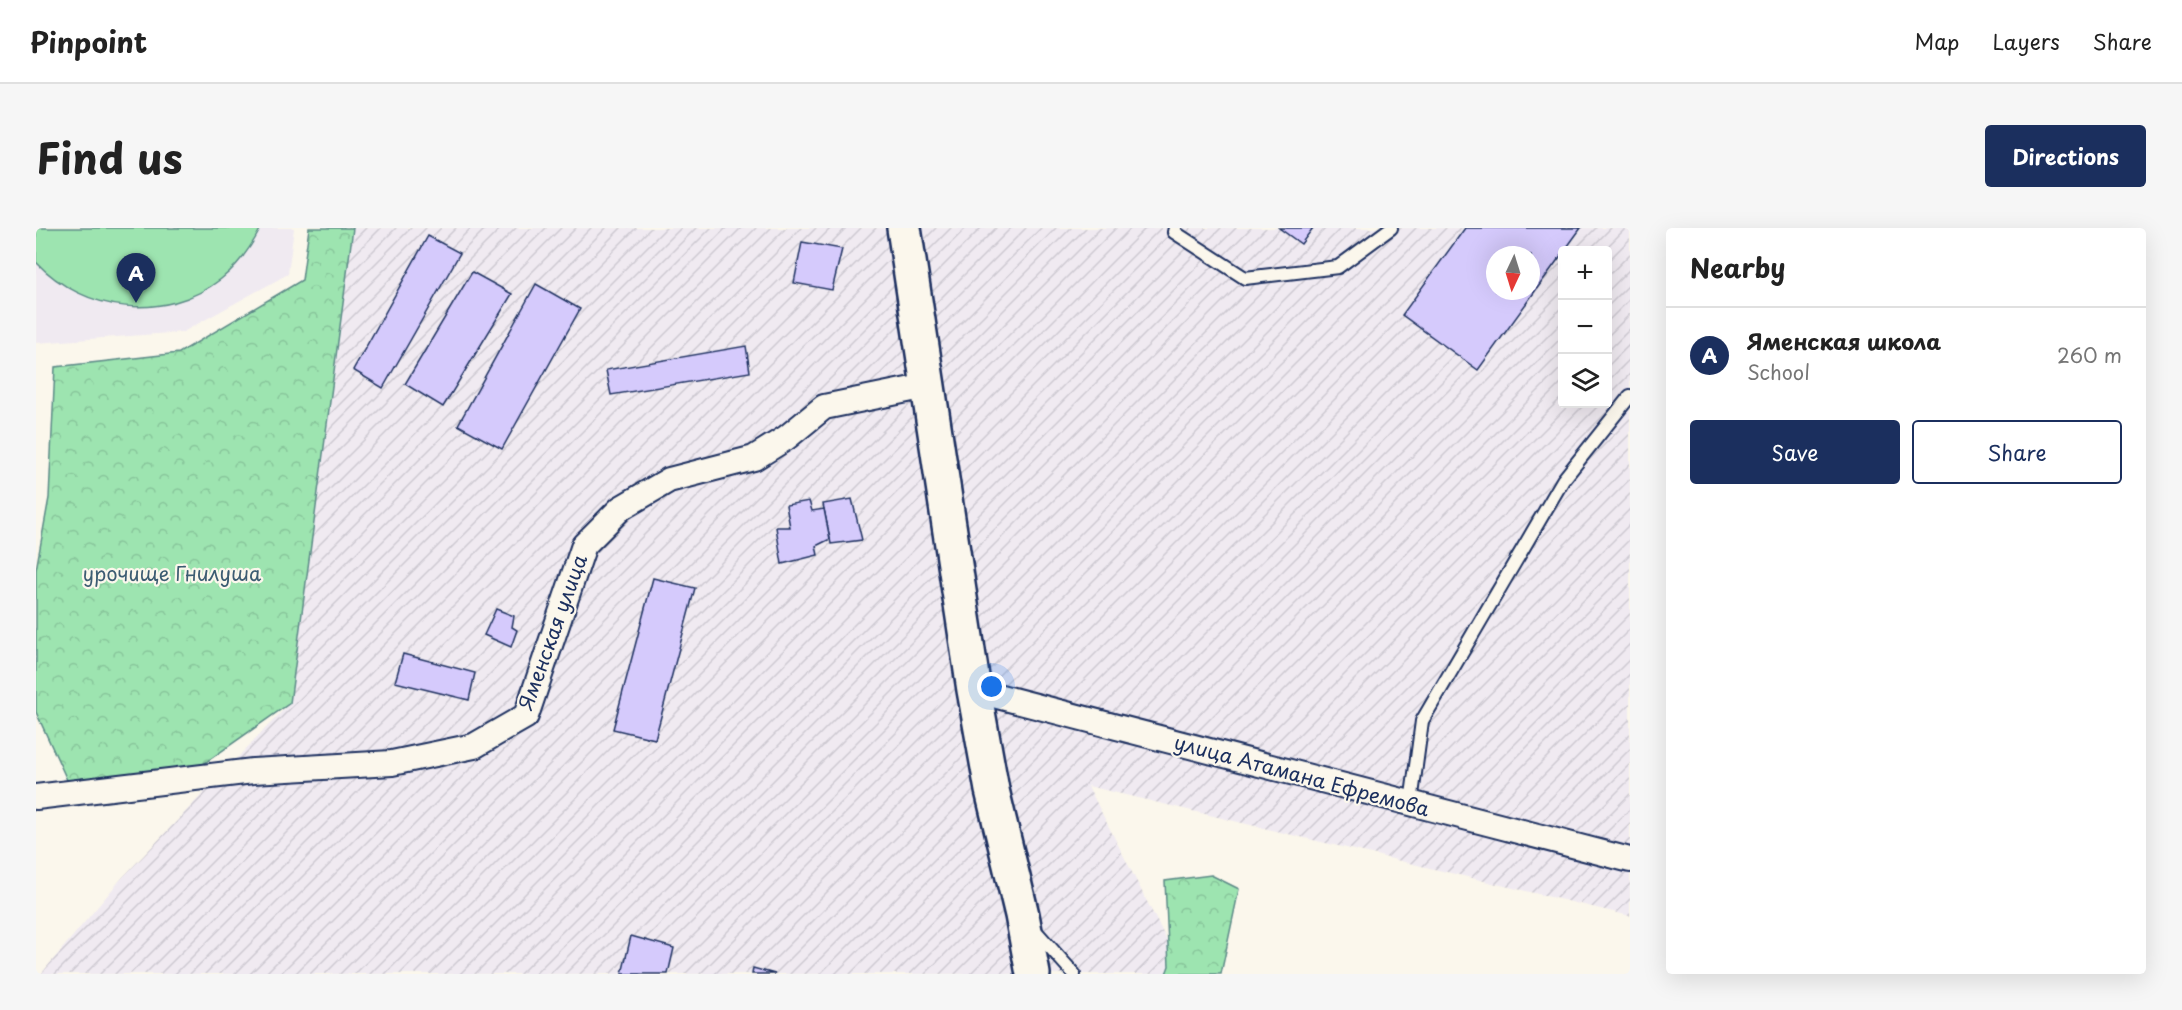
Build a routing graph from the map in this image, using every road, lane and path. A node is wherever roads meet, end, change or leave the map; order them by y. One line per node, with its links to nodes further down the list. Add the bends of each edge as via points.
1 (904, 228): 4 (street)
2 (1174, 228): 3 (lane, via 1174,232 1245,278 1338,267)
3 (1391, 228)
4 (927, 386): 6 (street); 7 (street, Яменская улица, via 824,407 754,458 669,480 621,508 584,545 525,716 474,746 392,763 253,771)
5 (1630, 396): 8 (lane, via 1563,480 1422,721)
6 (974, 690): 8 (street, улица Атамана Ефремова); 10 (street, via 992,790)
7 (36, 797)
8 (1411, 803): 9 (street, улица Атамана Ефремова)
9 (1630, 860)
10 (1022, 915): 11 (street); 12 (lane)
11 (1033, 974)
12 (1074, 974)

